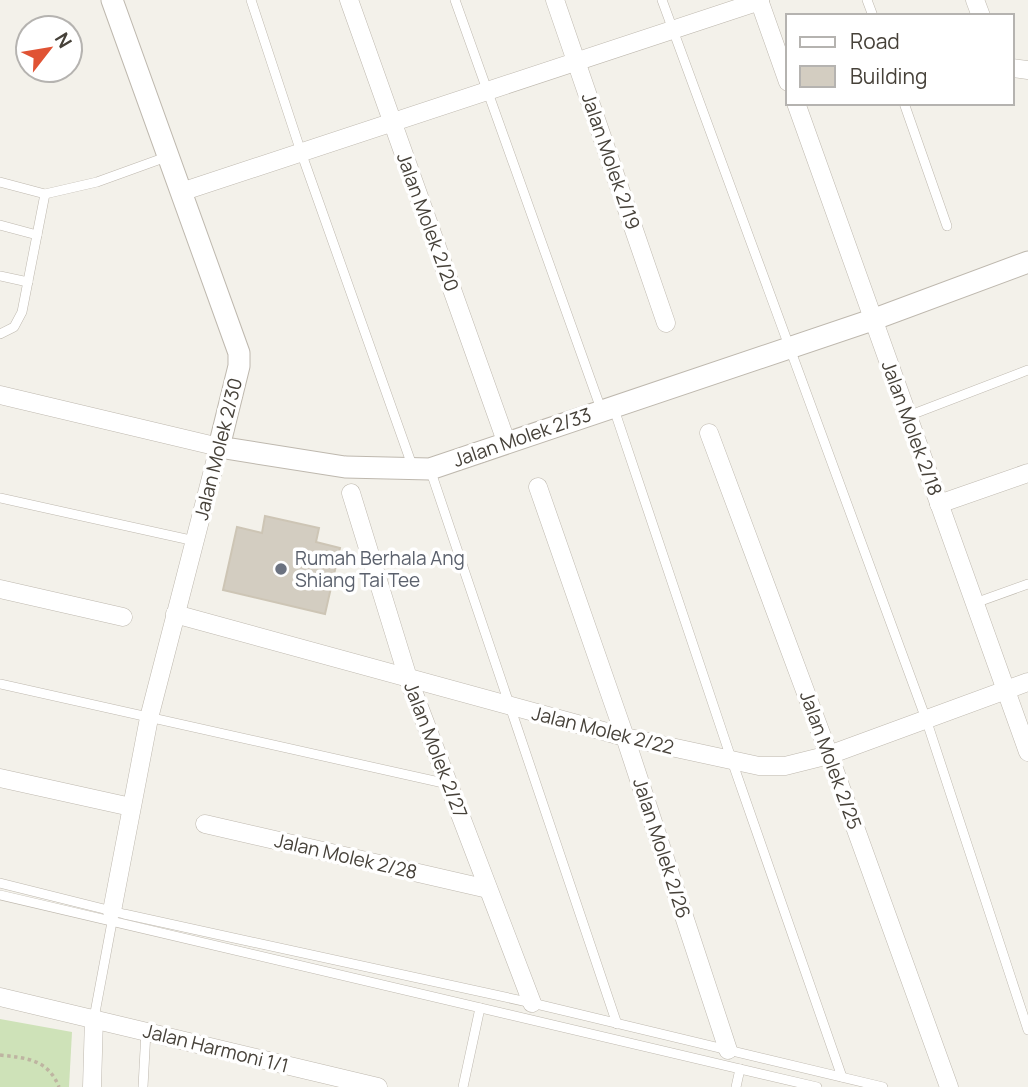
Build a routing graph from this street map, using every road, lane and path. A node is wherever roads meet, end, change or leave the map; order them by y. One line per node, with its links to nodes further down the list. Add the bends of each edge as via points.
1 (112, 0): 16 (street, Jalan Molek 2/30)
2 (251, 0): 15 (lane)
3 (349, 0): 14 (street, Jalan Molek 2/20)
4 (454, 0): 11 (lane)
5 (555, 0): 9 (street, Jalan Molek 2/19)
6 (663, 0): 8 (lane)
7 (760, 1): 8 (street); 10 (street)
8 (673, 29): 9 (street); 29 (lane)
9 (576, 60): 11 (street); 27 (street, Jalan Molek 2/19)
10 (786, 76)
11 (487, 90): 14 (street); 32 (lane)
12 (797, 105): 26 (street, Jalan Molek 2/18)
13 (905, 105): 21 (lane)
14 (393, 121): 15 (street); 35 (street, Jalan Molek 2/20)
15 (301, 152): 18 (street); 37 (lane)
16 (169, 156): 18 (street, Jalan Molek 2/30); 19 (lane, via 97,183)
17 (0, 182): 19 (lane)
18 (181, 192): 36 (street, Jalan Molek 2/30, via 239,353)
19 (45, 194): 22 (lane)
20 (0, 225): 22 (lane)
21 (947, 226)
22 (37, 235): 25 (lane)
23 (1028, 262): 26 (street, Jalan Molek 2/33)
24 (0, 276): 25 (lane)
25 (28, 282): 28 (lane, via 14,327)
26 (872, 320): 29 (street, Jalan Molek 2/33); 33 (street, Jalan Molek 2/18)
27 (666, 323)
28 (0, 334)
29 (789, 347): 32 (street, Jalan Molek 2/33); 55 (lane)
30 (1028, 370): 33 (lane)
31 (0, 395): 36 (street, Jalan Molek 2/33)
32 (607, 407): 35 (street, Jalan Molek 2/33); 59 (lane)
33 (908, 416): 42 (street, Jalan Molek 2/18)
34 (709, 433): 58 (street, Jalan Molek 2/25)
35 (507, 444): 37 (street, Jalan Molek 2/33)
36 (219, 447): 37 (street, Jalan Molek 2/33, via 345,467); 43 (street, Jalan Molek 2/30)
37 (422, 469): 53 (lane)
38 (1028, 473): 42 (street)
39 (538, 487): 56 (street, Jalan Molek 2/26)
40 (351, 493): 49 (street, Jalan Molek 2/27)
41 (0, 498): 43 (lane)
42 (940, 504): 46 (street, Jalan Molek 2/18)
43 (195, 541): 47 (street, Jalan Molek 2/30)
44 (1028, 584): 46 (lane)
45 (0, 589): 48 (street)
46 (975, 603): 52 (street, Jalan Molek 2/18)
47 (175, 614): 49 (street, Jalan Molek 2/22); 54 (street, Jalan Molek 2/30)
48 (123, 617)
49 (408, 678): 53 (street, Jalan Molek 2/22); 61 (street, Jalan Molek 2/27)
50 (1028, 682): 52 (street, Jalan Molek 2/22)
51 (0, 684): 54 (lane)
52 (1006, 690): 55 (street, Jalan Molek 2/22); 57 (street, Jalan Molek 2/18)
53 (510, 705): 56 (street, Jalan Molek 2/22); 72 (lane)
54 (149, 718): 61 (lane); 62 (street, Jalan Molek 2/30)
55 (926, 719): 58 (street, Jalan Molek 2/22); 73 (lane)
56 (625, 737): 59 (street, Jalan Molek 2/22); 75 (street, Jalan Molek 2/26)
57 (1028, 752)
58 (829, 755): 59 (street, Jalan Molek 2/22, via 785,766); 87 (street, Jalan Molek 2/25)
59 (732, 761): 78 (lane)
60 (0, 778): 62 (street)
61 (448, 784): 65 (street, Jalan Molek 2/27)
62 (131, 807): 67 (street, Jalan Molek 2/30)
63 (205, 824): 65 (street, Jalan Molek 2/28)
64 (0, 883): 67 (lane)
65 (488, 889): 69 (street, Jalan Molek 2/27)
66 (0, 895): 67 (lane)
67 (112, 916): 69 (lane); 70 (lane); 71 (lane)
68 (0, 997): 71 (street, Jalan Harmoni 1/1)
69 (532, 1003): 72 (lane)
70 (480, 1008): 77 (lane); 83 (lane)
71 (94, 1018): 74 (street, Jalan Harmoni 1/1); 80 (street)
72 (617, 1024): 75 (lane)
73 (1028, 1030)
74 (146, 1031): 81 (lane); 82 (street, Jalan Harmoni 1/1)
75 (728, 1050): 78 (lane)
76 (0, 1055): 79 (path, via 33,1059 54,1076)
77 (740, 1069): 84 (lane); 85 (lane)
78 (842, 1077): 86 (lane)
79 (59, 1087)
80 (92, 1087)
81 (143, 1087)
82 (378, 1087)
83 (463, 1087)
84 (736, 1087)
85 (817, 1087)
86 (883, 1087)
87 (949, 1087)

